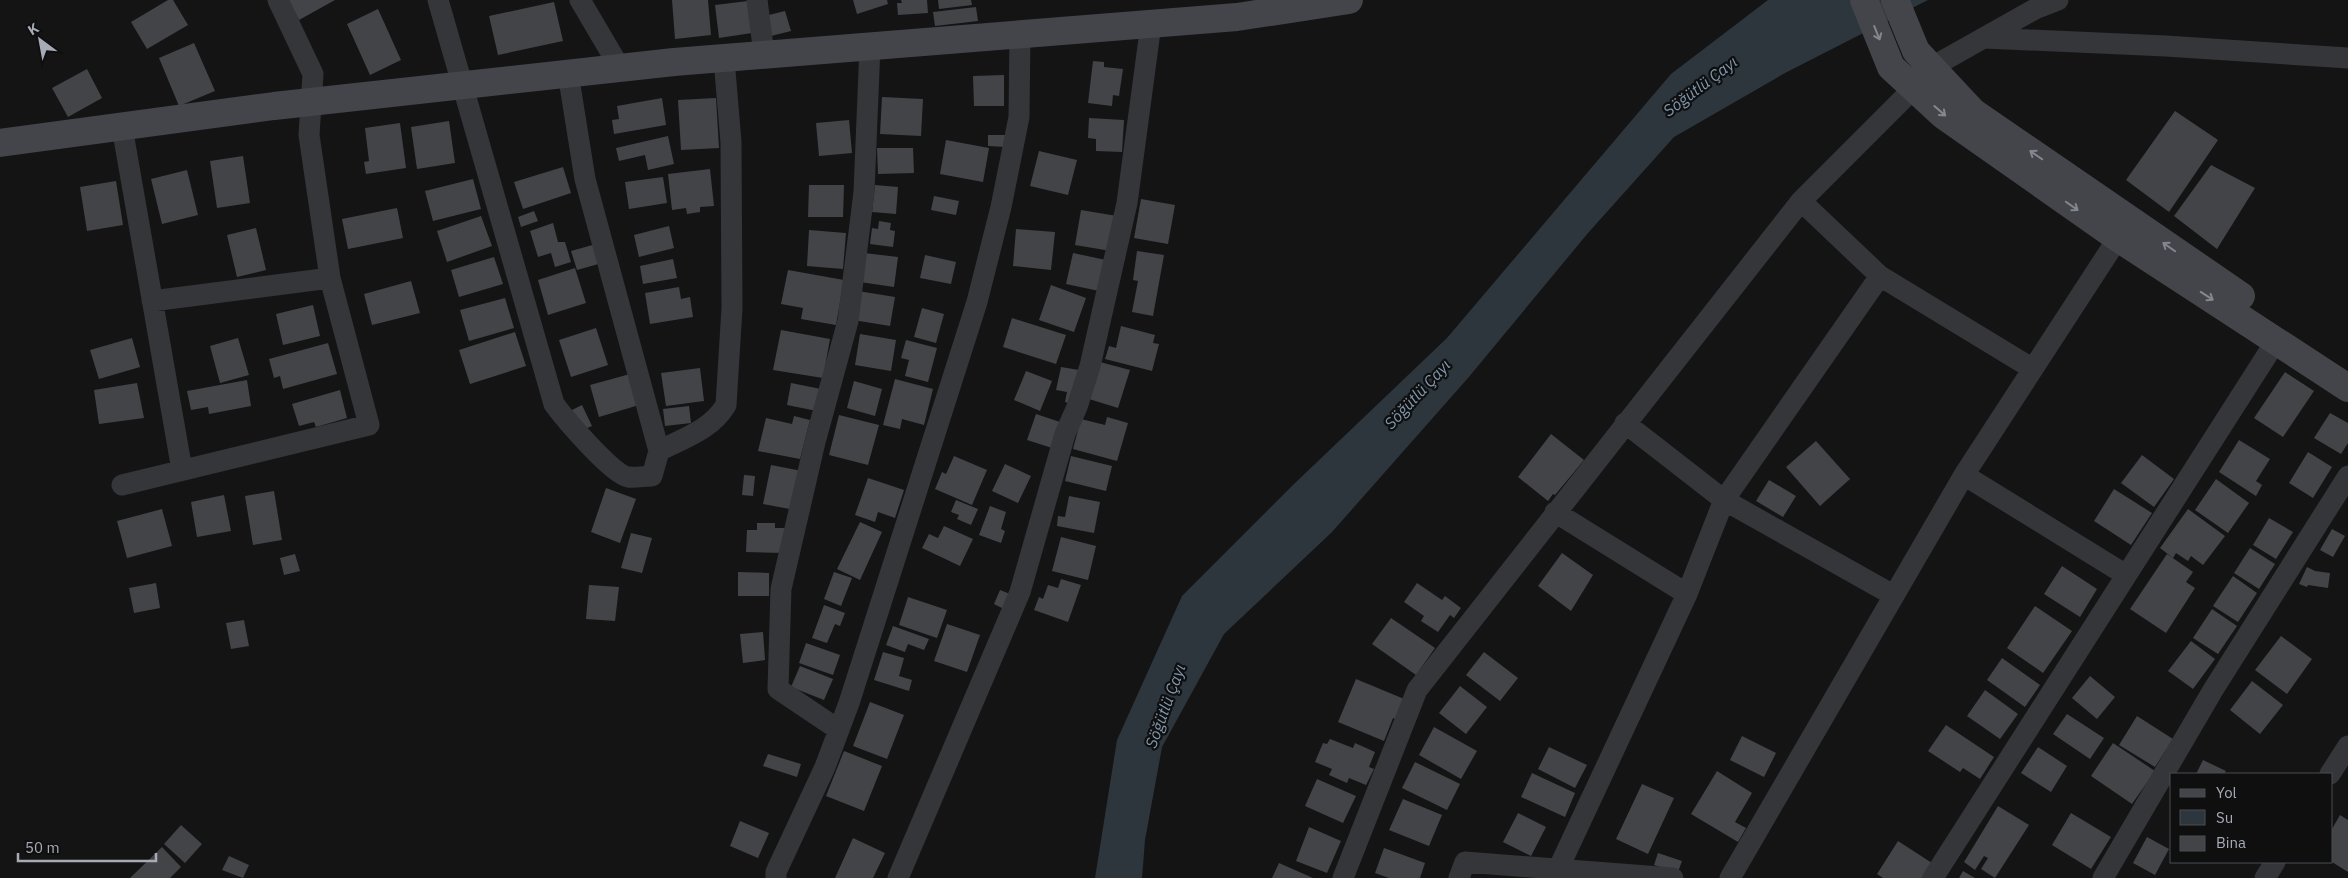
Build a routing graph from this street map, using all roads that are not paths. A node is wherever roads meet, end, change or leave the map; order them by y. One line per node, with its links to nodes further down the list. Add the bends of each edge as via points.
1 (278, 0): 21 (street, via 312,74)
2 (438, 0): 19 (street)
3 (580, 0): 17 (street)
4 (757, 0): 13 (street)
5 (1349, 0): 9 (street, via 1237,17)
6 (1864, 0): 20 (street, one-way to 20, via 1891,67)
7 (1895, 0): 16 (street)
8 (2058, 0): 11 (street)
9 (1151, 24): 10 (street); 50 (street, via 1127,204 1090,366 1065,434 1020,592)
10 (1020, 34): 12 (street); 44 (street, via 1019,117 977,302)
11 (1984, 38): 14 (street); 16 (street)
12 (870, 46): 13 (street); 44 (street, via 864,192 848,320 815,442 781,589 778,689)
13 (764, 54): 15 (street)
14 (2348, 58)
15 (724, 59): 17 (street); 34 (street, via 731,142 732,308 726,405 709,426)
16 (1924, 59): 31 (street, one-way to 16, via 2260,310 1974,112)
17 (620, 68): 18 (street)
18 (568, 73): 19 (street); 34 (street, via 585,179)
19 (462, 85): 21 (street); 34 (street, via 554,404 576,432 616,470 628,477 652,476)
20 (1914, 88): 24 (street); 25 (street, one-way to 25, via 1943,115)
21 (310, 102): 22 (street); 27 (street, via 309,135)
22 (122, 127): 23 (street); 28 (street)
23 (0, 143)
24 (1800, 201): 26 (street); 33 (street)
25 (2118, 238): 29 (street, one-way to 29); 30 (street)
26 (1880, 276): 30 (street); 39 (street)
27 (330, 278): 28 (street); 35 (street, via 369,425)
28 (152, 301): 35 (street)
29 (2276, 341): 32 (street); 41 (street)
30 (2033, 369): 36 (street)
31 (2348, 382)
32 (2348, 388)
33 (1625, 424): 39 (street); 40 (street)
34 (659, 451)
35 (182, 470): 38 (street)
36 (1964, 475): 41 (street); 43 (street)
37 (2348, 476): 56 (street, via 2213,690)
38 (122, 485)
39 (1724, 500): 42 (street); 43 (street)
40 (1555, 512): 42 (street); 51 (street, via 1417,690)
41 (2126, 575): 55 (street)
42 (1687, 594): 48 (street)
43 (1893, 595): 54 (street)
44 (839, 730): 49 (street)
45 (2348, 746): 46 (street)
46 (2331, 773)
47 (2274, 863): 57 (street)
48 (1556, 874): 52 (street, via 1465,862); 53 (street)
49 (776, 878)
50 (898, 878)
51 (1343, 878)
52 (1459, 878)
53 (1672, 878)
54 (1730, 878)
55 (1933, 878)
56 (2103, 878)
57 (2265, 878)

